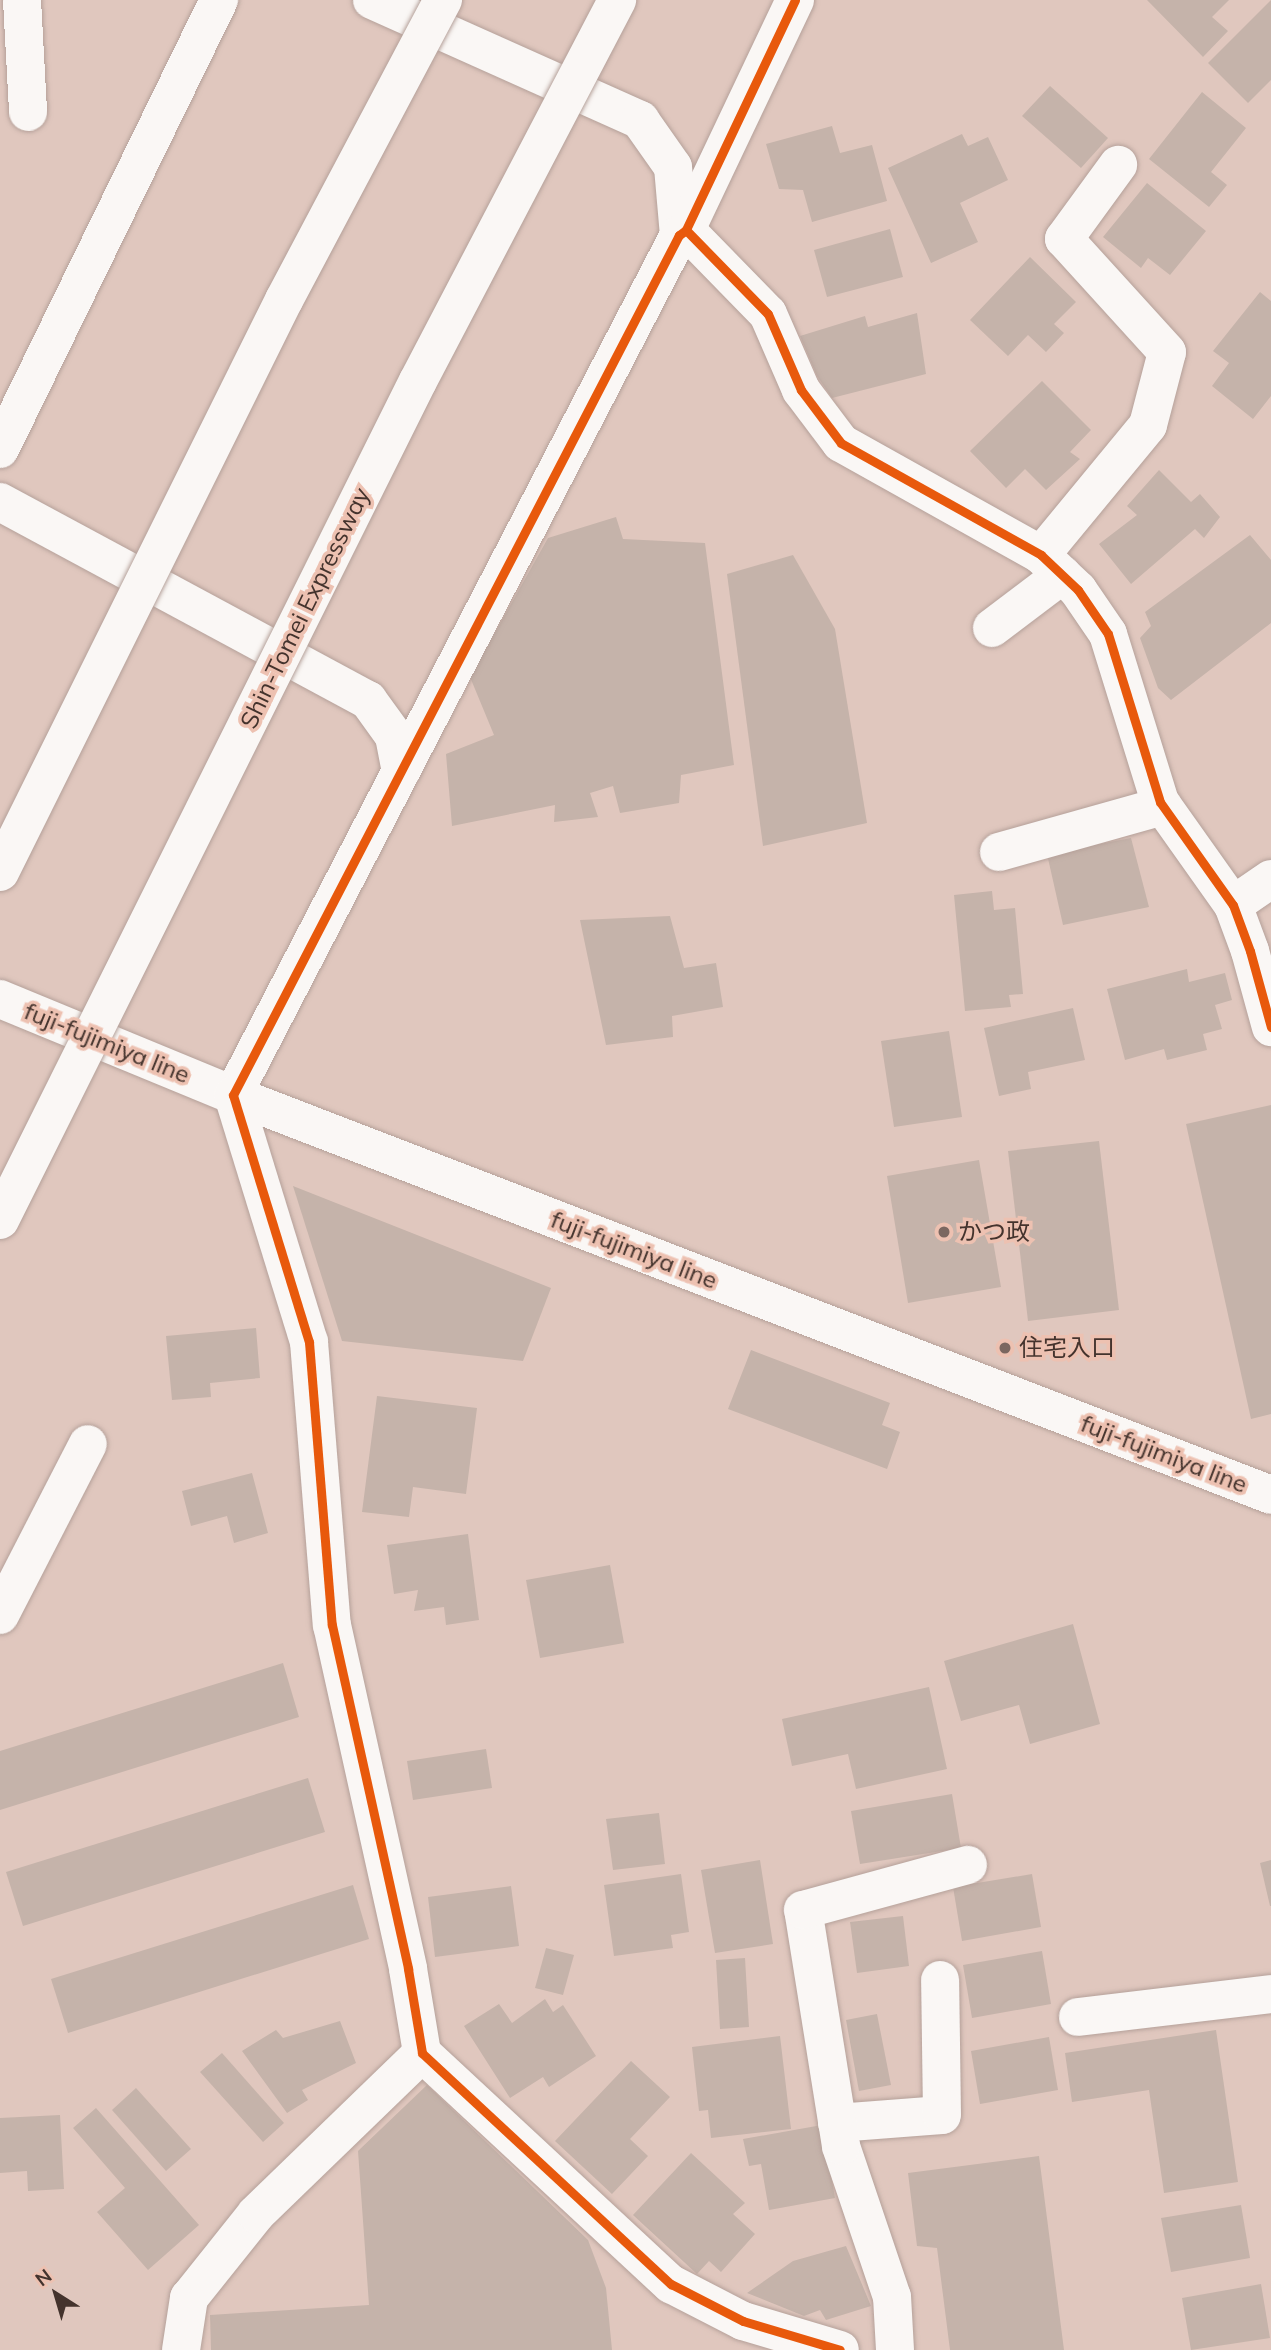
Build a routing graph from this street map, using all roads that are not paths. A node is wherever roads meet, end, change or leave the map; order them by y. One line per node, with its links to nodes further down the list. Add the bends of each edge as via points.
1 (22, 0): 7 (main road)
2 (219, 0): 10 (main road)
3 (372, 0): 9 (main road, via 640,120 673,167)
4 (443, 0): 17 (main road, bridge, via 284,300)
5 (617, 0): 23 (main road, Shin-Tomei Expressway, bridge, via 418,381)
6 (796, 0): 9 (main road)
7 (28, 112)
8 (1118, 165): 12 (main road, via 1064,239 1167,352 1149,425)
9 (683, 232): 12 (main road, via 768,314 801,390 841,443); 14 (main road)
10 (0, 449)
11 (0, 502): 14 (main road, via 368,701 394,736)
12 (1051, 565): 13 (main road); 15 (main road, via 1077,590 1108,634)
13 (992, 628)
14 (401, 771): 22 (main road)
15 (1163, 806): 16 (main road); 19 (main road)
16 (999, 852)
17 (0, 872)
18 (1271, 879): 19 (main road)
19 (1233, 905): 21 (main road, via 1251,950)
20 (0, 999): 22 (main road, fuji-fujimiya line)
21 (1271, 1027)
22 (233, 1095): 25 (main road, fuji-fujimiya line); 31 (main road, via 309,1342 332,1625 408,1969)
23 (0, 1220)
24 (88, 1444): 26 (main road)
25 (1271, 1495)
26 (0, 1615)
27 (968, 1865): 32 (main road, via 803,1910)
28 (940, 1980): 32 (main road, via 942,2115)
29 (1271, 1994): 30 (main road)
30 (1078, 2017)
31 (422, 2053): 33 (main road, via 257,2214 189,2298); 34 (main road, via 671,2284 743,2321)
32 (837, 2123): 35 (main road, via 892,2297)
33 (181, 2350)
34 (841, 2350)
35 (895, 2350)

